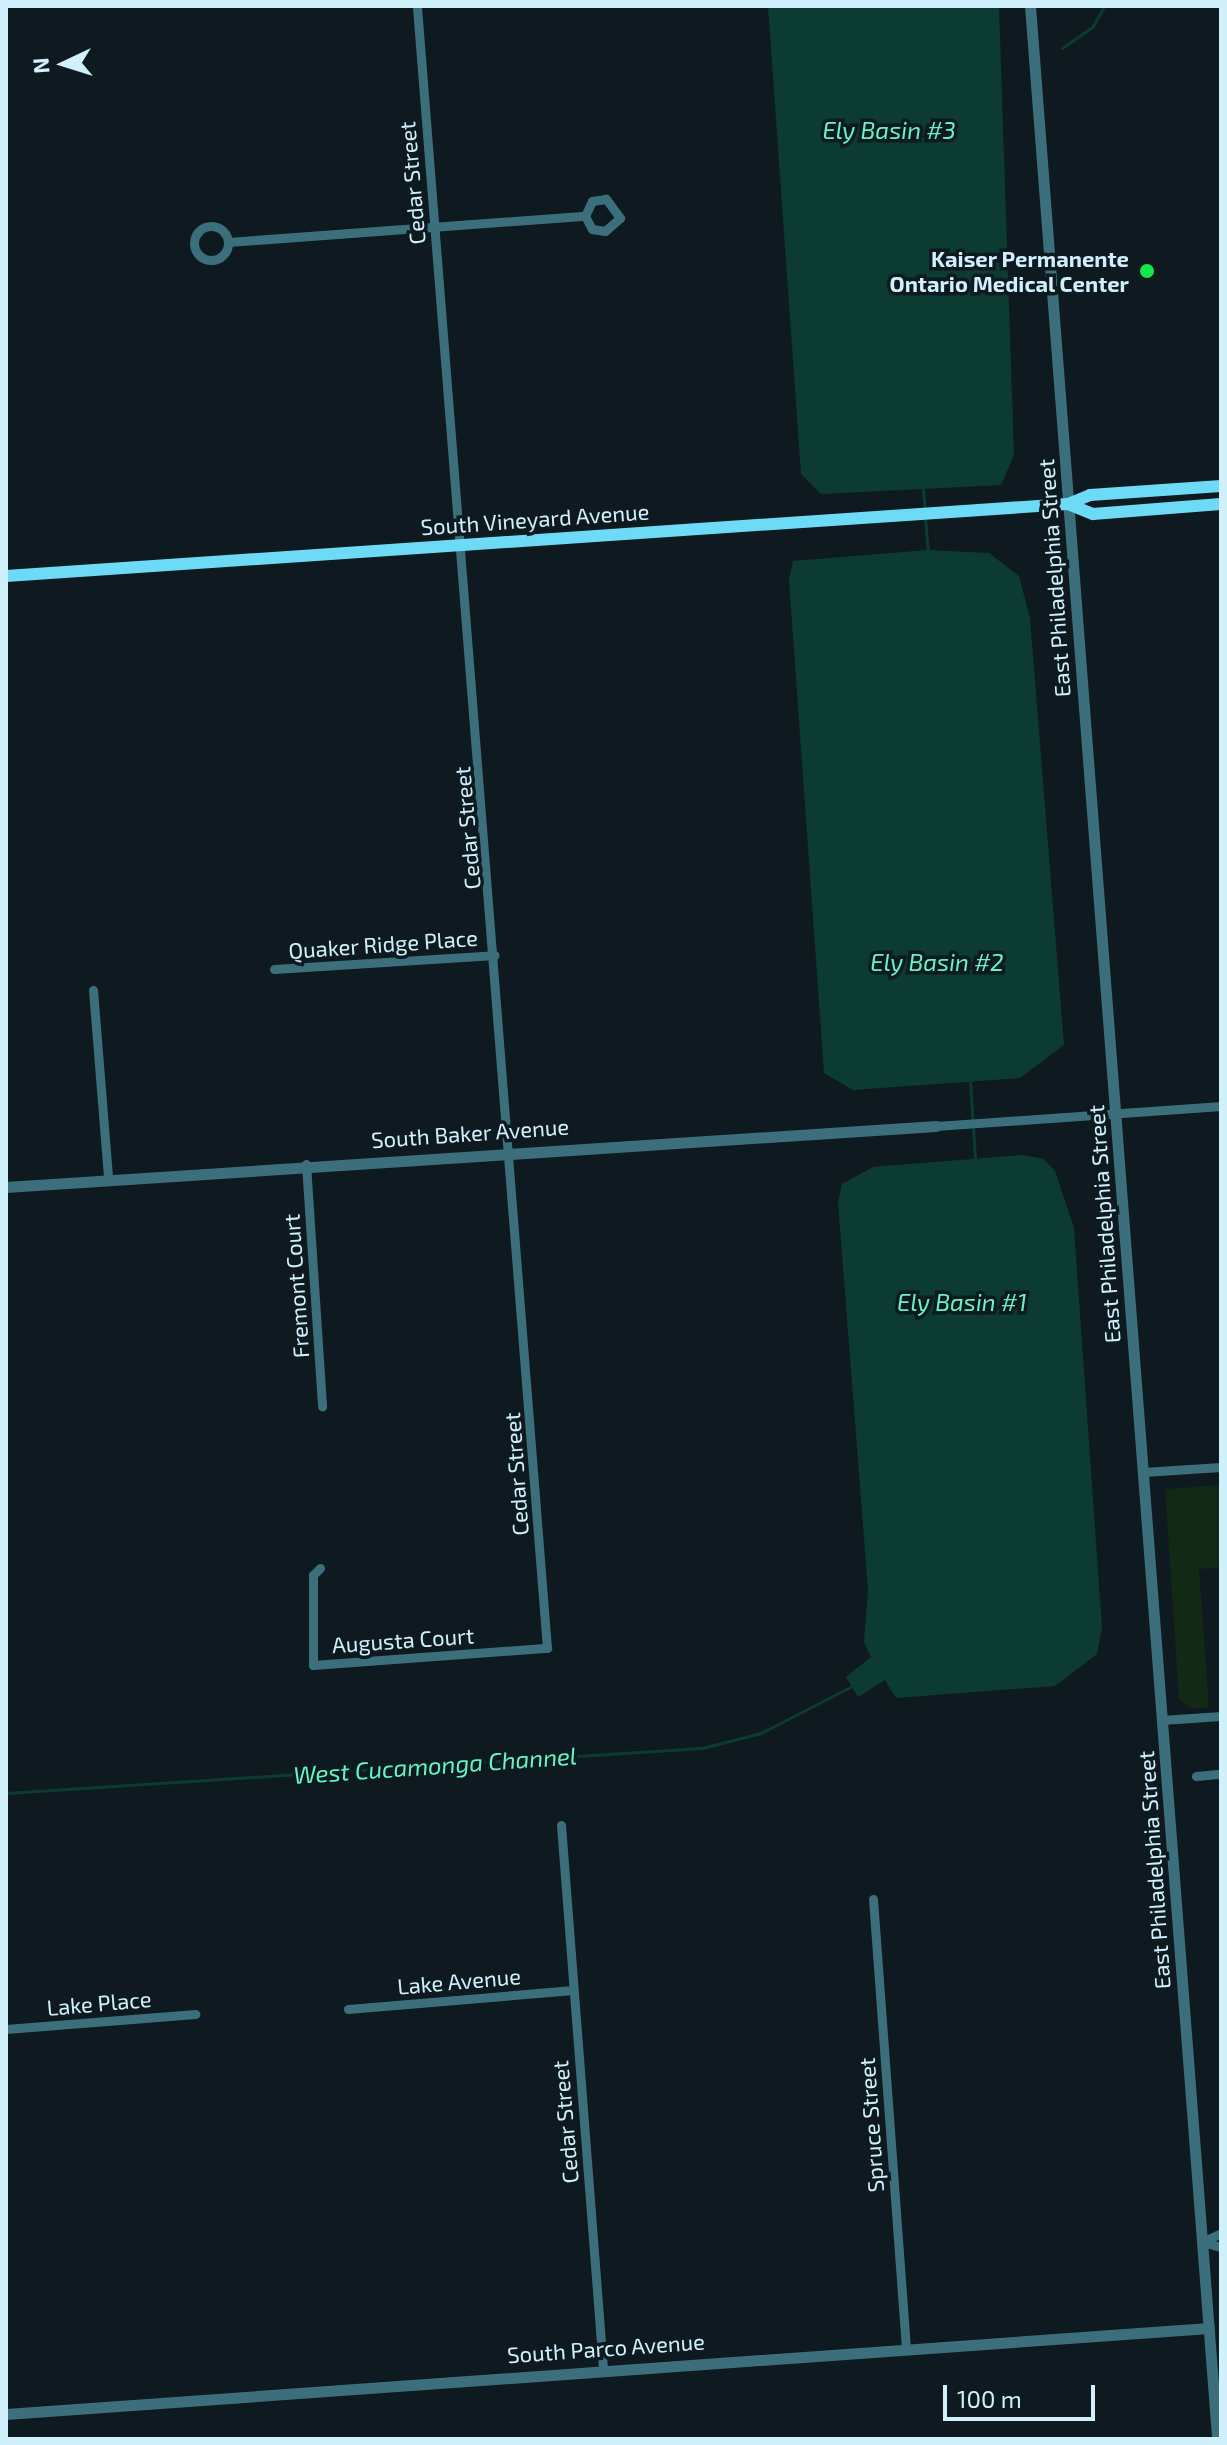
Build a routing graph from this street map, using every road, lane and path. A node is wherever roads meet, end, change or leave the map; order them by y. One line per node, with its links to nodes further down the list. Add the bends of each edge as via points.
1 (417, 6): 4 (street, Cedar Street)
2 (1030, 6): 7 (street, East Philadelphia Street)
3 (585, 216): 4 (street)
4 (433, 226): 5 (street); 9 (street, Cedar Street)
5 (228, 242)
6 (1221, 486): 7 (main road, South Vineyard Avenue, via 1090,495)
7 (1068, 504): 8 (main road, South Vineyard Avenue, via 1093,514); 9 (main road, South Vineyard Avenue); 15 (street, East Philadelphia Street)
8 (1221, 504)
9 (461, 543): 10 (main road, South Vineyard Avenue); 11 (street, Cedar Street)
10 (6, 576)
11 (495, 955): 12 (street, Quaker Ridge Place); 17 (street, Cedar Street)
12 (274, 969)
13 (93, 990): 19 (street)
14 (1221, 1106): 15 (street)
15 (1115, 1114): 16 (street); 23 (street, East Philadelphia Street)
16 (936, 1126): 17 (street, South Baker Avenue)
17 (511, 1150): 18 (street, South Baker Avenue); 25 (street, Cedar Street)
18 (306, 1164): 19 (street, South Baker Avenue); 21 (street, Fremont Court)
19 (108, 1178): 20 (street, South Baker Avenue)
20 (6, 1187)
21 (322, 1406)
22 (1221, 1467): 23 (street)
23 (1143, 1472): 27 (street, East Philadelphia Street)
24 (320, 1568): 25 (street, Augusta Court, via 313,1575 313,1665)
25 (547, 1648)
26 (1221, 1716): 27 (street)
27 (1162, 1720): 37 (street, East Philadelphia Street)
28 (1221, 1774): 29 (street)
29 (1196, 1776)
30 (561, 1825): 32 (street, Cedar Street)
31 (873, 1899): 40 (street, Spruce Street)
32 (573, 1990): 33 (street, Lake Avenue); 41 (street, Cedar Street)
33 (348, 2009)
34 (195, 2014): 35 (street, Lake Place)
35 (6, 2029)
36 (1221, 2233): 37 (street)
37 (1202, 2242): 38 (street); 39 (street, East Philadelphia Street)
38 (1221, 2247)
39 (1209, 2328): 40 (street, South Parco Avenue); 43 (street, East Philadelphia Street)
40 (906, 2347): 41 (street, South Parco Avenue)
41 (603, 2368): 42 (street, South Parco Avenue)
42 (6, 2414)
43 (1217, 2439)

